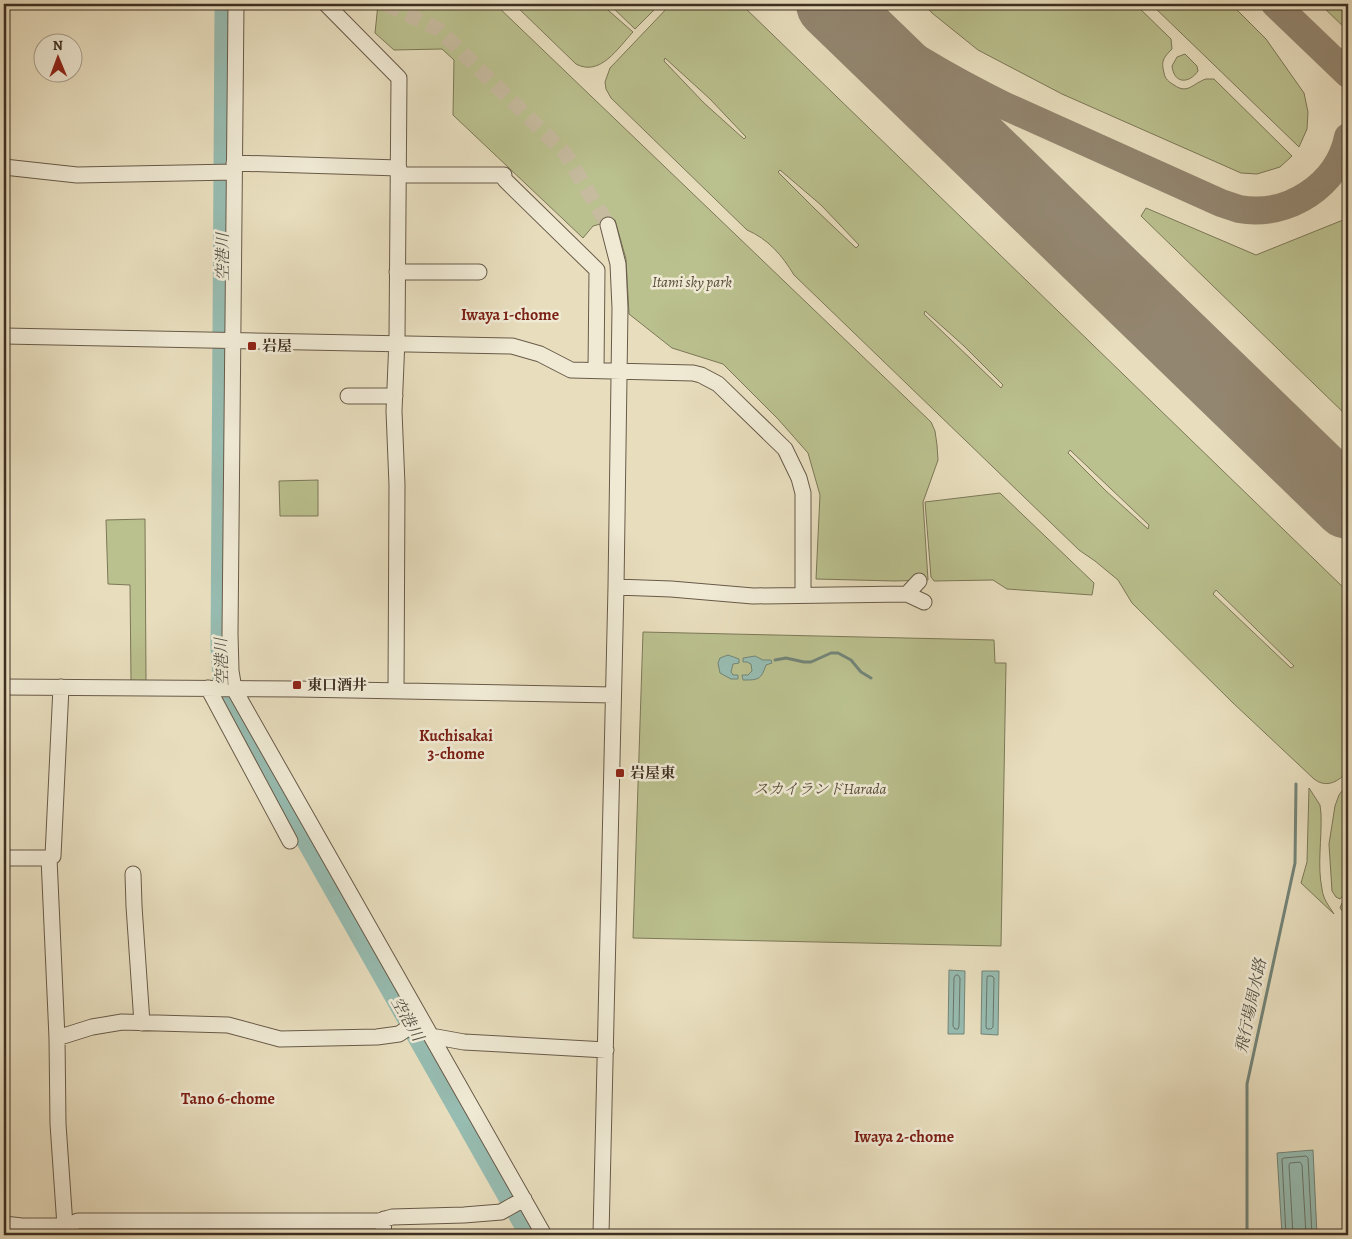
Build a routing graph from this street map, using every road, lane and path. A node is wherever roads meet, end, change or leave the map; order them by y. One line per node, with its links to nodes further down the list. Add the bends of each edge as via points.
1 (236, 4): 4 (street)
2 (326, 4): 5 (street, via 399,78)
3 (4, 167): 4 (street, via 77,175)
4 (232, 169): 5 (street); 10 (street)
5 (398, 171): 7 (street); 12 (street, via 504,177 596,270)
6 (608, 225): 13 (street, via 618,264)
7 (398, 272): 8 (street); 11 (street)
8 (479, 272)
9 (4, 336): 10 (street)
10 (224, 340): 11 (street); 23 (street, via 231,671)
11 (396, 343): 12 (street, via 512,346 540,354 570,370); 15 (street)
12 (596, 370): 13 (street)
13 (620, 370): 17 (street); 19 (street, via 693,373 718,384 786,449 800,478 803,493)
14 (348, 396): 15 (street)
15 (394, 396): 24 (street)
16 (919, 581): 18 (street)
17 (616, 587): 19 (street, via 753,596); 25 (street)
18 (907, 594): 19 (street); 20 (street)
19 (804, 595)
20 (924, 602)
21 (4, 687): 22 (street)
22 (61, 687): 23 (street); 28 (street, via 53,856)
23 (222, 688): 24 (street); 26 (street); 30 (street)
24 (396, 691): 25 (street)
25 (613, 695): 34 (street)
26 (290, 841)
27 (4, 858): 28 (street)
28 (49, 858): 33 (street)
29 (133, 874): 31 (street)
30 (419, 1021): 31 (street, via 399,1034 377,1037 280,1039 228,1025); 32 (street)
31 (142, 1023): 33 (street, via 92,1026)
32 (431, 1036): 34 (street, via 464,1042); 35 (street)
33 (56, 1038): 38 (street)
34 (606, 1050): 41 (street)
35 (522, 1200): 36 (street, via 505,1210 464,1216); 40 (street)
36 (384, 1219): 38 (street, via 78,1221); 39 (street)
37 (4, 1224): 38 (street)
38 (64, 1226)
39 (383, 1235)
40 (544, 1235)
41 (601, 1235)

